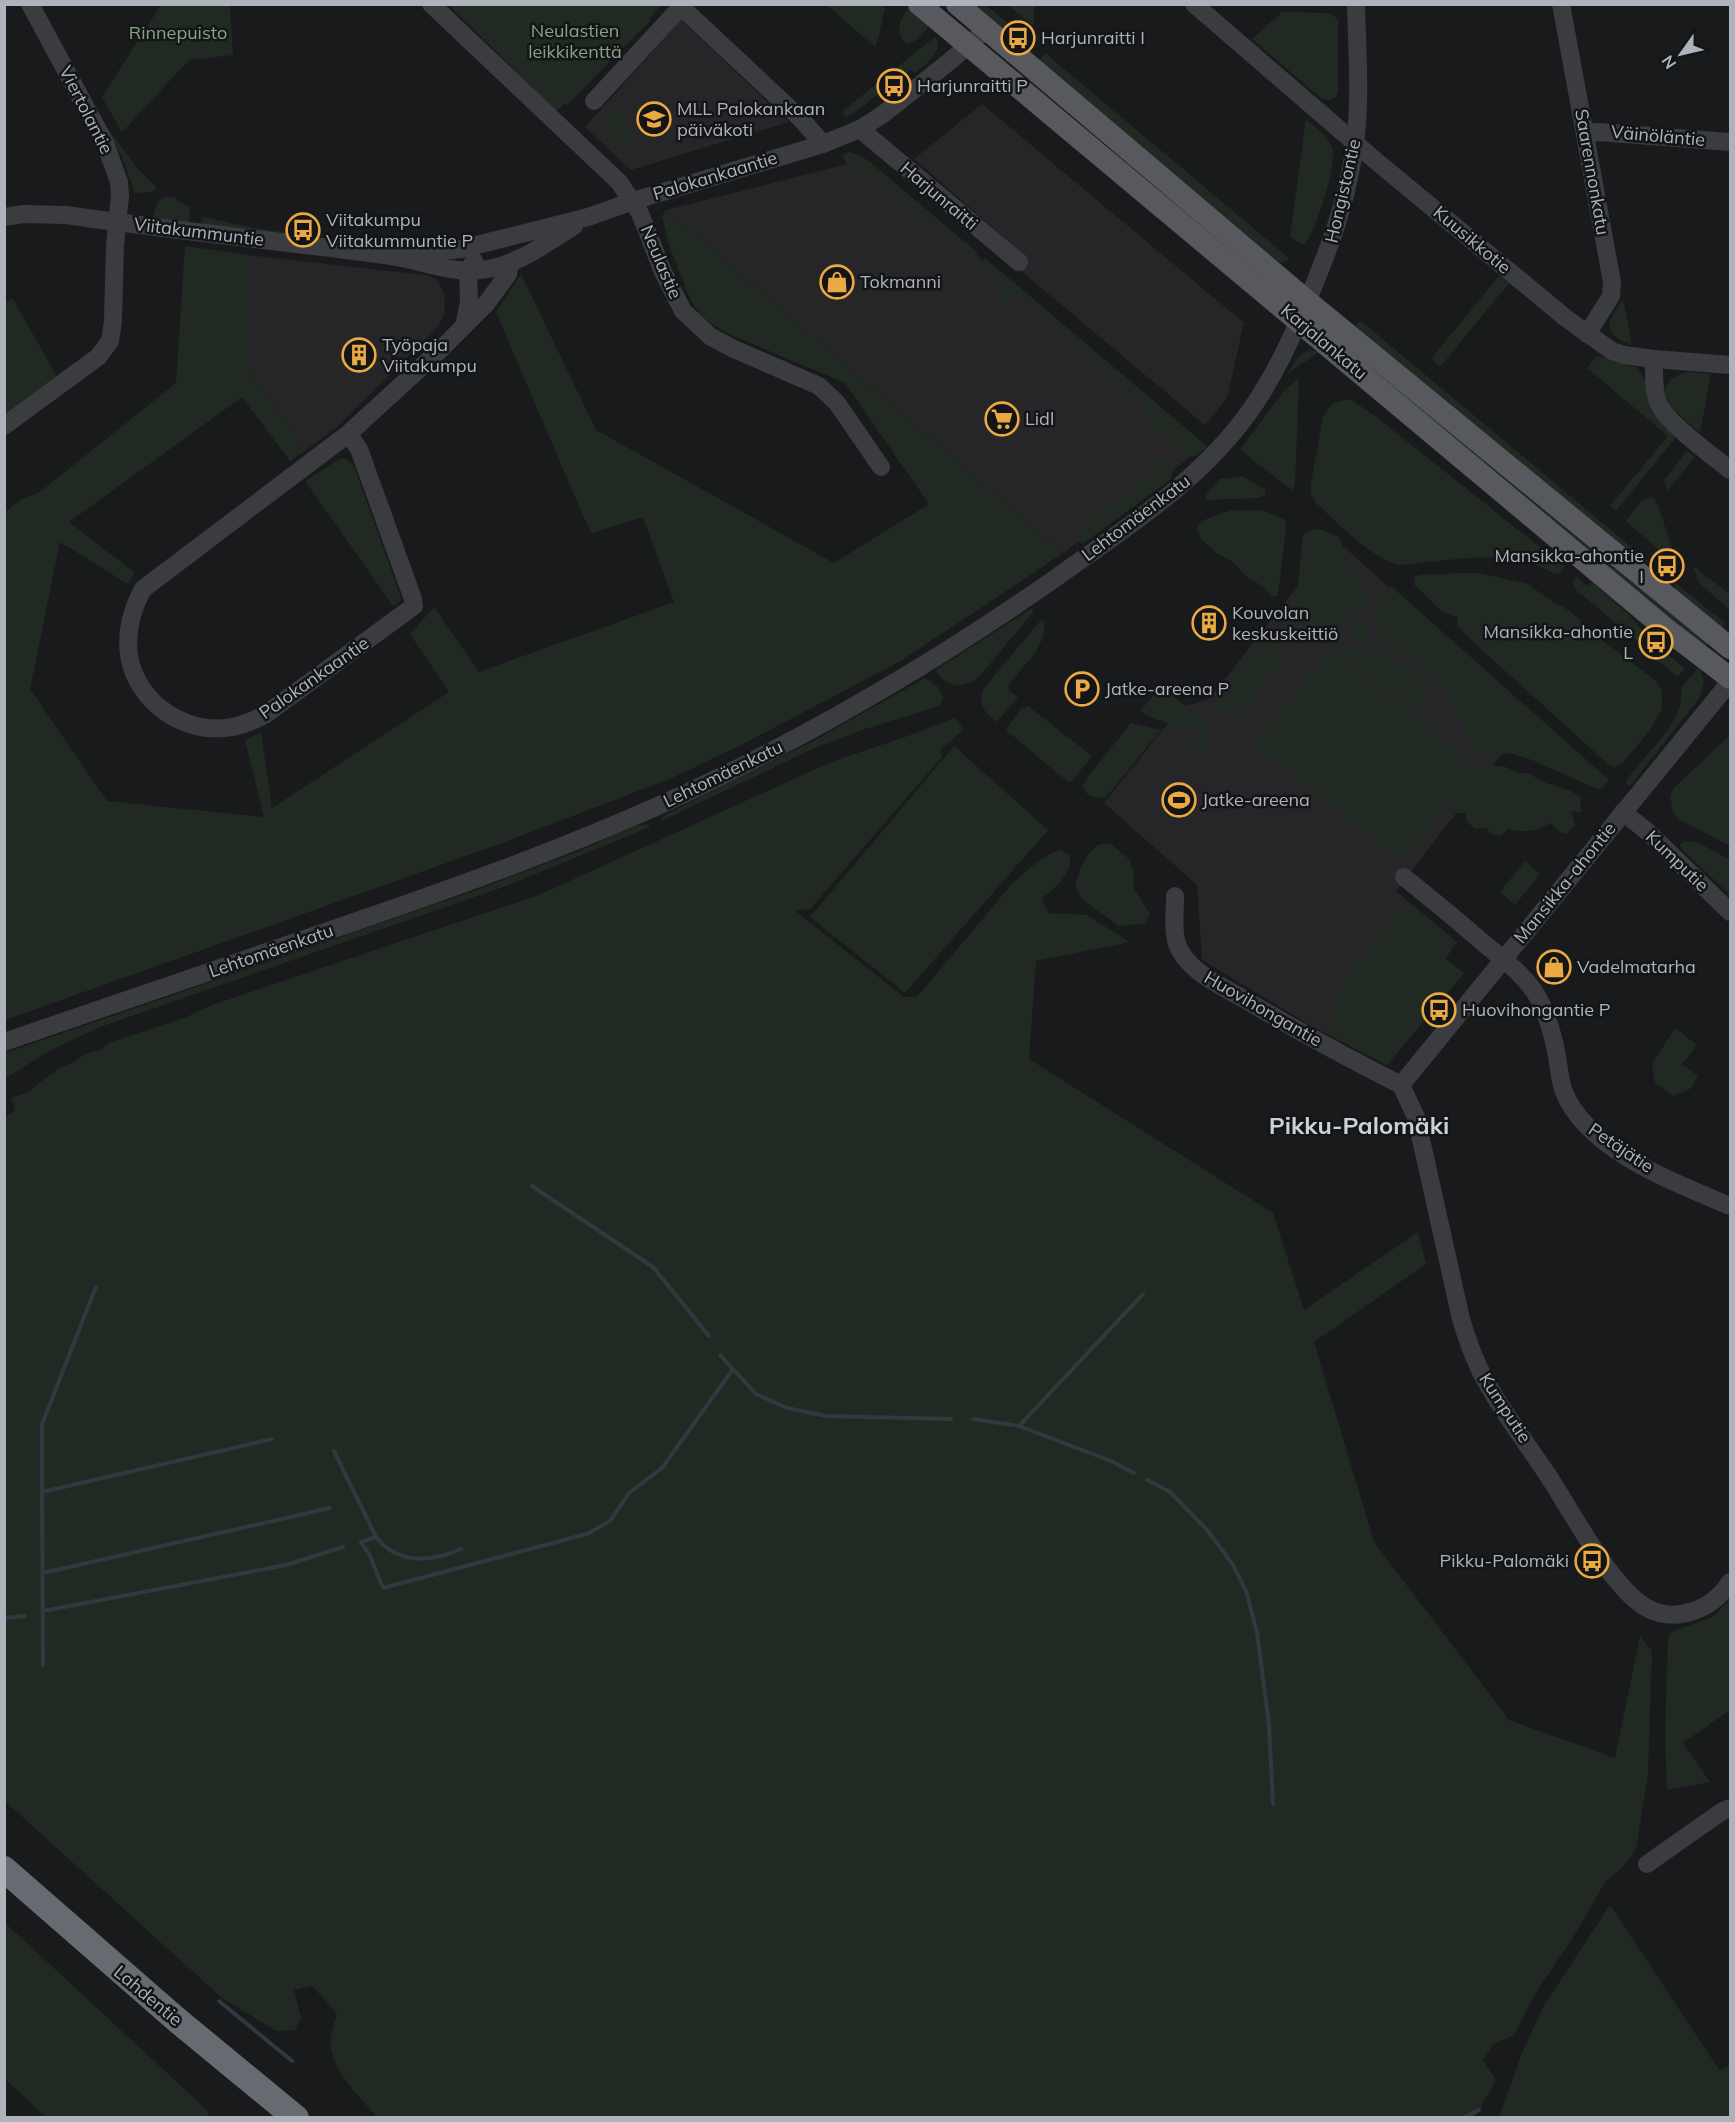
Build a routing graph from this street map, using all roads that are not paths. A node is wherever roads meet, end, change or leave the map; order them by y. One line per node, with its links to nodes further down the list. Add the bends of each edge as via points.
1 (30, 4): 20 (street, Viertolantie, via 105,142 119,182)
2 (431, 4): 17 (street, Neulastie, via 619,182)
3 (919, 4): 10 (main road, Karjalankatu)
4 (957, 4): 9 (main road, Karjalankatu)
5 (1194, 4): 14 (street, Kuusikkotie)
6 (1356, 4): 14 (street, Hongistontie)
7 (1561, 4): 13 (street, Saarennonkatu)
8 (679, 6): 11 (street); 16 (street)
9 (987, 29): 10 (street, Palokankaantie); 26 (main road, Karjalankatu)
10 (968, 46): 12 (street, Palokankaantie, via 906,98); 26 (main road, Karjalankatu)
11 (594, 101)
12 (860, 129): 16 (street, Palokankaantie); 23 (street, Harjunraitti)
13 (1585, 133): 15 (street, Väinöläntie); 28 (street, Saarennonkatu, via 1612,290)
14 (1356, 142): 26 (street, Hongistontie, via 1338,226); 28 (street, Kuusikkotie)
15 (1731, 142)
16 (823, 144): 17 (street, Palokankaantie)
17 (633, 201): 19 (street, Palokankaantie); 33 (street, Neulastie, via 672,293 695,324 734,349 819,386 837,403)
18 (4, 217): 20 (street, Viitakummuntie, via 58,215)
19 (588, 217): 21 (street, Palokankaantie); 24 (street, Palokankaantie)
20 (117, 222): 22 (street, Viitakummuntie); 31 (street, Viertolantie, via 110,340 85,368)
21 (487, 243): 22 (street, Viitakummuntie); 24 (street, via 502,249); 25 (street)
22 (393, 256): 25 (street, Viitakummuntie)
23 (1019, 262)
24 (510, 263): 25 (street, Viitakummuntie); 27 (street, Palokankaantie, via 498,289)
25 (468, 271): 27 (street, via 469,302)
26 (1303, 311): 35 (main road, Karjalankatu); 36 (main road, Karjalankatu, via 1666,629); 42 (street, Lehtomäenkatu, via 1290,343 1251,410 1194,475 971,635 830,720 688,792 526,861)
27 (464, 326): 32 (street, Palokankaantie)
28 (1587, 334): 29 (street, Kuusikkotie, via 1612,351)
29 (1654, 359): 30 (street, Kuusikkotie); 34 (street, via 1655,392 1662,410)
30 (1731, 365)
31 (4, 426)
32 (348, 435): 32 (street, Palokankaantie, via 143,588 130,620 129,656 145,692 169,715 208,728 230,728 250,722 414,606 359,449)
33 (881, 467)
34 (1731, 470)
35 (1731, 648)
36 (1731, 680): 37 (street, Mansikka-ahontie)
37 (1623, 812): 40 (street, Kumputie); 41 (street, Mansikka-ahontie)
38 (1404, 877): 41 (street, Petäjätie)
39 (1175, 896): 43 (street, Huovihongantie, via 1176,943 1191,966 1276,1018)
40 (1731, 912)
41 (1503, 959): 43 (street, Mansikka-ahontie); 44 (street, Petäjätie, via 1537,996 1557,1054 1564,1091 1585,1124 1654,1172)
42 (4, 1042)
43 (1401, 1085): 45 (street, Kumputie, via 1416,1117 1470,1347 1492,1391 1599,1555 1634,1599 1657,1612 1674,1615 1704,1607)
44 (1731, 1206)
45 (1731, 1582)
46 (1731, 1808): 47 (street)
47 (1647, 1864)
48 (4, 1869): 49 (highway, Lahdentie)
49 (296, 2118)

